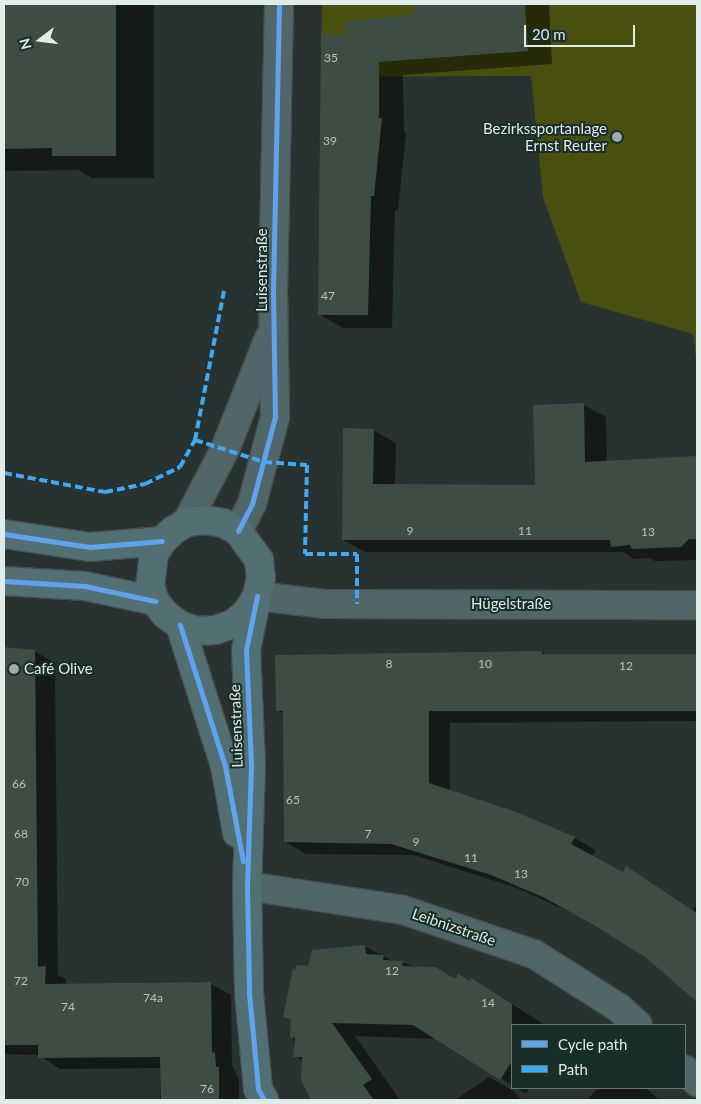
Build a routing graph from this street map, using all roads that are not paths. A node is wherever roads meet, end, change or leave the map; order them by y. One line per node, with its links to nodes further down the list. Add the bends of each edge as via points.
1 (279, 4): 2 (street, Luisenstraße)
2 (274, 325): 3 (street, Luisenstraße, via 226,447); 4 (street, Luisenstraße, via 275,418 252,504)
3 (188, 522): 4 (street, via 223,523); 6 (street)
4 (238, 531): 8 (street, via 259,560)
5 (4, 534): 6 (street, via 90,547)
6 (162, 541): 9 (street, via 150,570)
7 (4, 581): 9 (street, via 85,586)
8 (257, 596): 10 (street, Hügelstraße, via 324,604); 11 (street, via 247,612 233,624 216,630 197,631); 12 (street, Luisenstraße, via 246,650 251,766)
9 (155, 601): 11 (street)
10 (697, 605)
11 (180, 625): 12 (street, Luisenstraße, via 225,766)
12 (247, 886): 13 (street, Leibnizstraße, via 403,910 534,954 619,1008); 16 (street, Luisenstraße, via 249,992 258,1088)
13 (637, 1024)
14 (686, 1071): 15 (street)
15 (697, 1082)
16 (264, 1100)

